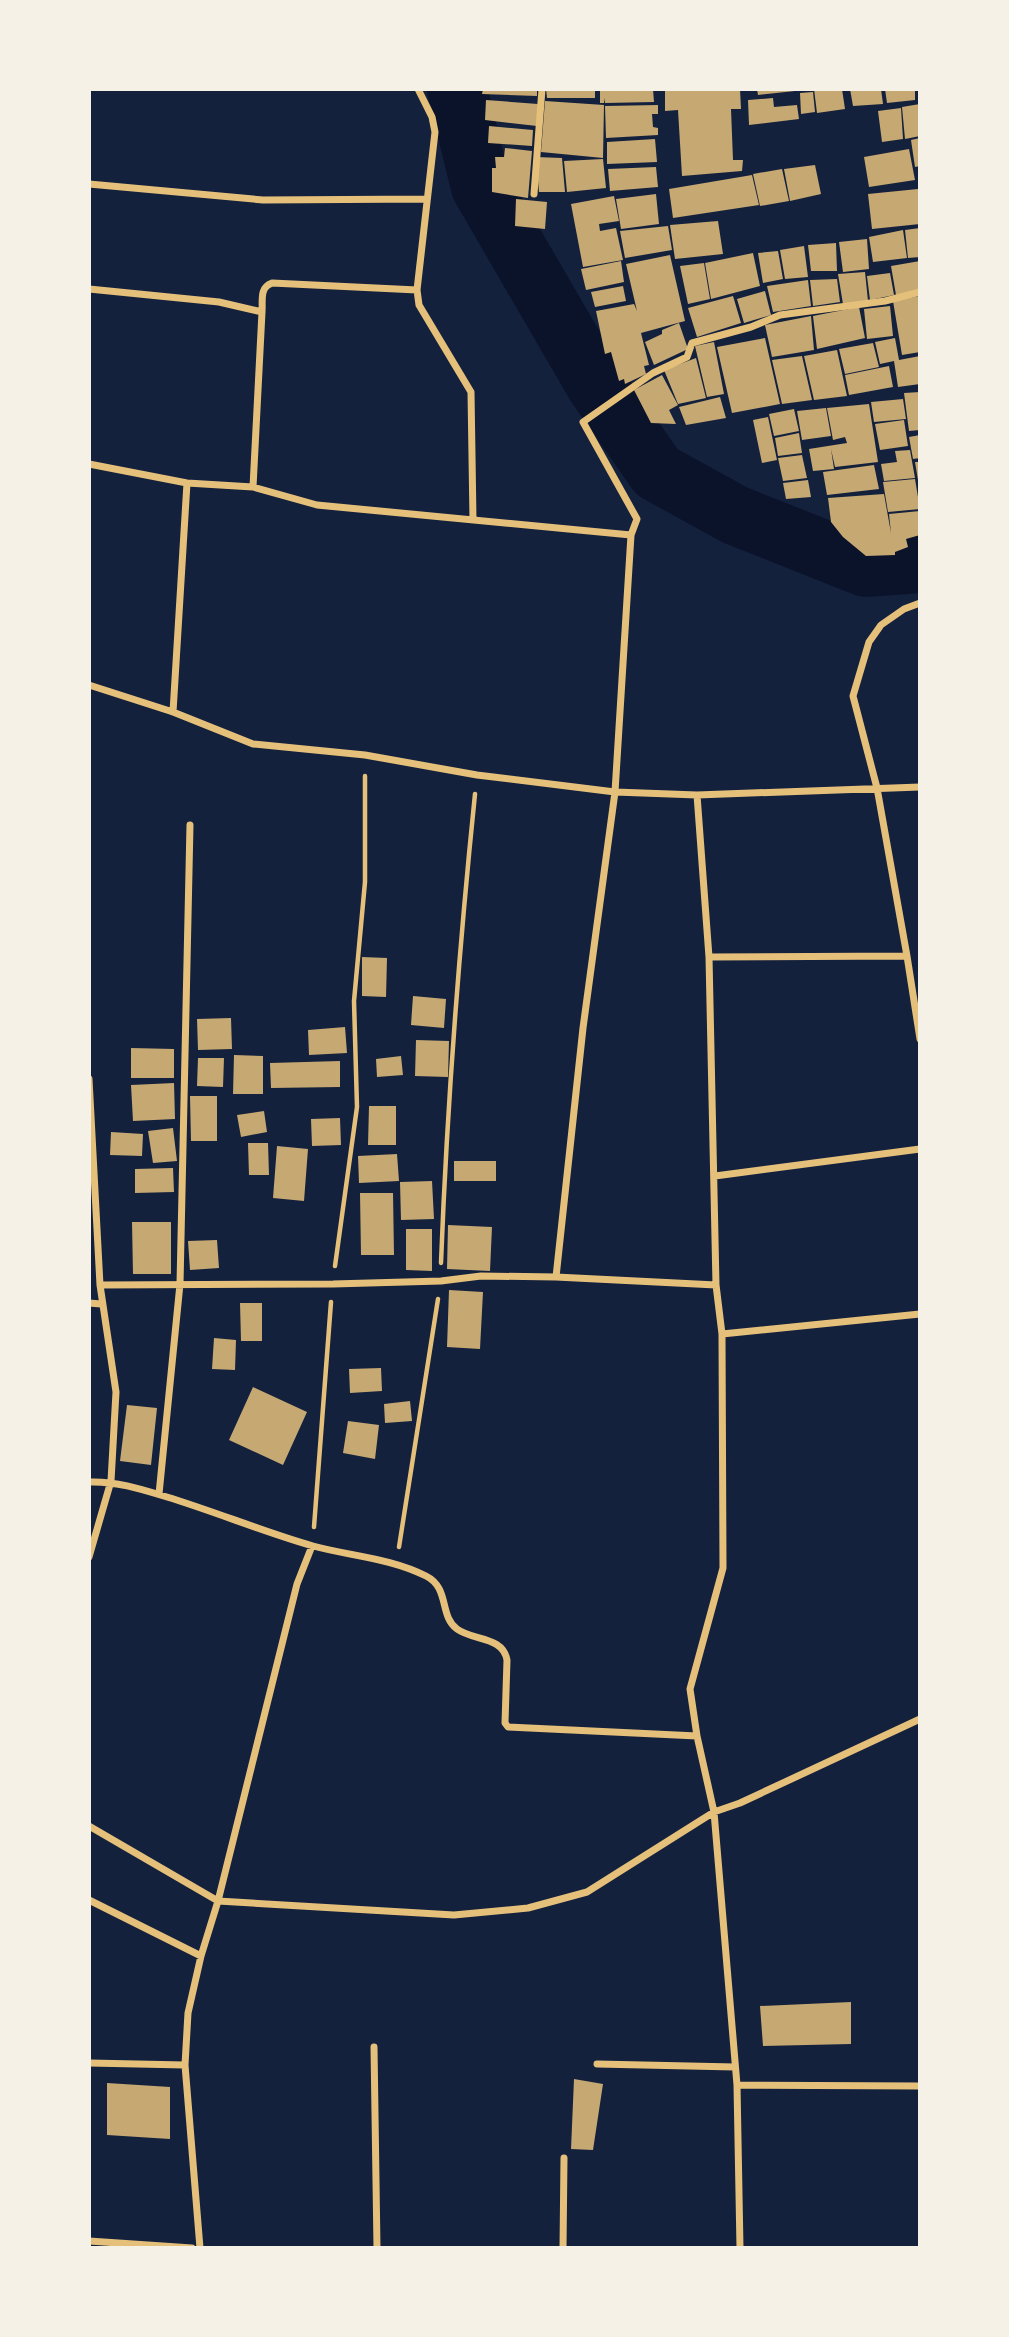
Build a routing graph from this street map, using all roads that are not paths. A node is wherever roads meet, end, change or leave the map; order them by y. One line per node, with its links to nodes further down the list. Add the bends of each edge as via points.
1 (418, 89): 5 (street, via 435,132)
2 (542, 89): 4 (street)
3 (89, 184): 5 (street, via 263,200)
4 (534, 194)
5 (427, 199): 7 (street)
6 (89, 289): 9 (street, via 219,302)
7 (417, 290): 9 (street, via 272,283 263,289); 13 (street, via 419,305 471,392)
8 (920, 292): 14 (street, via 780,315 692,343 687,357 653,373 583,422 637,519)
9 (262, 312): 12 (street)
10 (89, 464): 11 (street)
11 (187, 482): 12 (street); 17 (street)
12 (253, 486): 13 (street, via 317,505)
13 (473, 520): 14 (street)
14 (632, 535): 20 (street)
15 (920, 603): 19 (street, via 881,625 869,642 853,695)
16 (89, 685): 17 (street)
17 (173, 712): 20 (street, via 253,744 365,755)
18 (920, 787): 19 (street)
19 (877, 788): 21 (street); 23 (street)
20 (615, 792): 21 (street); 29 (street)
21 (697, 795): 24 (street)
22 (190, 825): 30 (street)
23 (907, 956): 24 (street); 25 (street)
24 (709, 957): 28 (street)
25 (920, 1039)
26 (89, 1079): 31 (street)
27 (920, 1149): 28 (street)
28 (715, 1177): 32 (street)
29 (556, 1277): 30 (street); 32 (street)
30 (180, 1283): 31 (street); 39 (street)
31 (100, 1284): 34 (street)
32 (716, 1285): 36 (street)
33 (89, 1303): 34 (street)
34 (101, 1304): 37 (street, via 116,1392)
35 (920, 1314): 36 (street)
36 (722, 1334): 43 (street, via 723,1568 692,1676)
37 (111, 1481): 38 (street); 39 (street); 41 (street)
38 (89, 1482)
39 (159, 1494): 40 (street)
40 (312, 1546): 43 (street, via 396,1565 428,1577 440,1588 449,1621 458,1630 506,1651 508,1727); 47 (street, via 297,1584)
41 (89, 1557)
42 (920, 1719): 44 (street)
43 (697, 1736): 44 (street)
44 (714, 1812): 47 (street, via 587,1892 528,1908 454,1915); 53 (street)
45 (89, 1826): 47 (street)
46 (89, 1900): 48 (street)
47 (218, 1901): 48 (street)
48 (201, 1956): 52 (street, via 188,2013)
49 (374, 2047): 60 (street)
50 (89, 2063): 52 (street)
51 (597, 2064): 53 (street)
52 (185, 2065): 59 (street)
53 (735, 2067): 54 (street)
54 (737, 2085): 55 (street); 62 (street)
55 (920, 2086)
56 (564, 2158): 61 (street)
57 (89, 2241): 58 (street)
58 (192, 2248)
59 (200, 2248)
60 (377, 2248)
61 (563, 2248)
62 (740, 2248)

